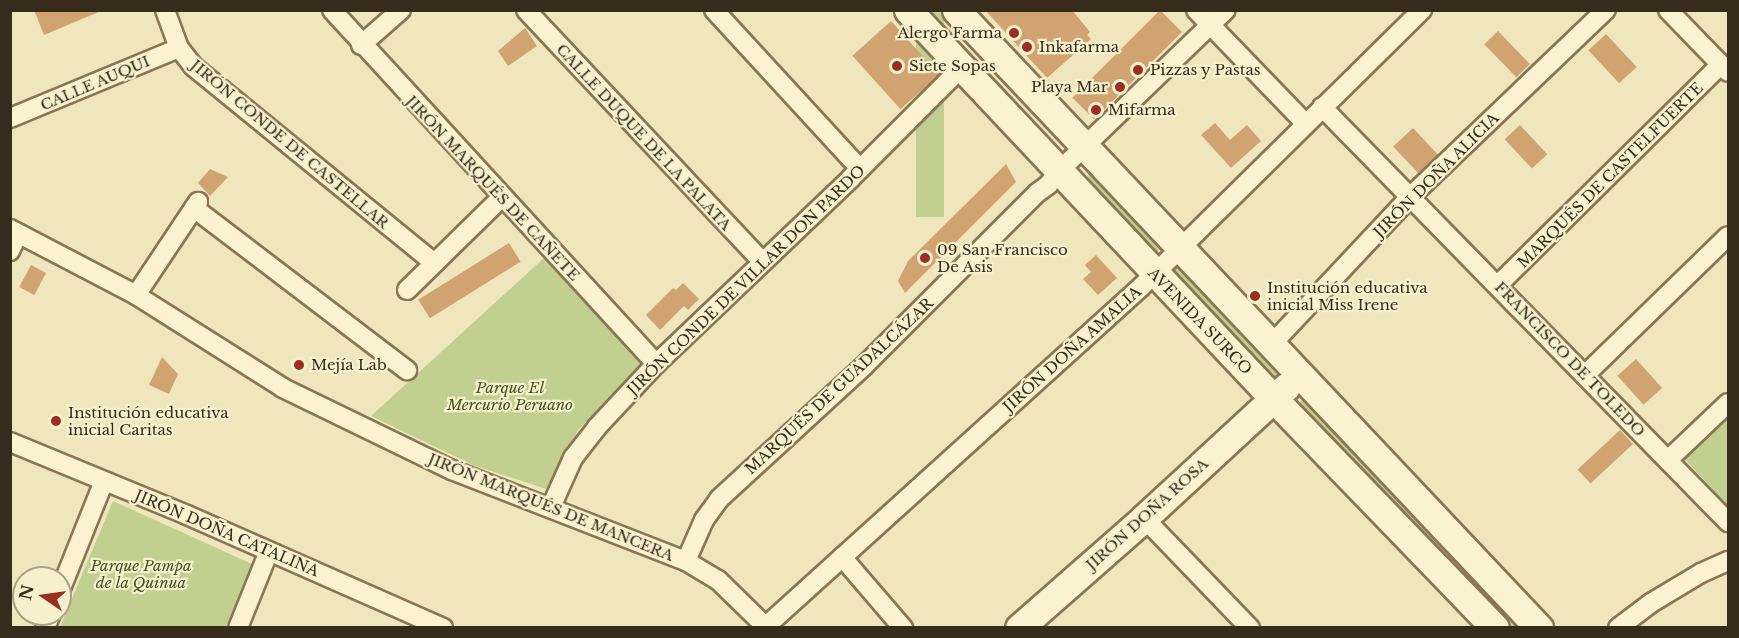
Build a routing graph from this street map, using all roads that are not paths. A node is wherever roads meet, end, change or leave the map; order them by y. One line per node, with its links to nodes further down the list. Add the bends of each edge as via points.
1 (165, 10): 15 (street, JIRÓN CONDE DE CASTELLAR)
2 (332, 10): 14 (street, JIRÓN MARQUÉS DE CAÑETE)
3 (401, 10): 14 (street)
4 (526, 10): 30 (street, CALLE DUQUE DE LA PALATA)
5 (714, 10): 22 (street)
6 (908, 10): 16 (main road, AVENIDA SURCO)
7 (956, 10): 21 (main road)
8 (1196, 10): 13 (street)
9 (1226, 10): 13 (street, MARQUÉS DE GUADALCÁZAR)
10 (1422, 10): 18 (street, JIRÓN DOÑA AMALIA)
11 (1606, 10): 25 (street, JIRÓN DOÑA ALICIA)
12 (1668, 10): 17 (street)
13 (1211, 25): 20 (street); 21 (street, MARQUÉS DE GUADALCÁZAR)
14 (361, 45): 24 (street, JIRÓN MARQUÉS DE CAÑETE)
15 (179, 48): 19 (street, CALLE AUQUI); 31 (street, JIRÓN CONDE DE CASTELLAR, via 199,72)
16 (961, 68): 22 (street, JIRÓN CONDE DE VILLAR DON PARDO); 23 (main road, AVENIDA SURCO)
17 (1725, 68): 33 (street, MARQUÉS DE CASTELFUERTE)
18 (1322, 107): 20 (street, JIRÓN DOÑA AMALIA); 25 (street, FRANCISCO DE TOLEDO)
19 (10, 118)
20 (1305, 123): 28 (street, JIRÓN DOÑA AMALIA)
21 (1085, 146): 23 (street, MARQUÉS DE GUADALCÁZAR); 28 (main road)
22 (860, 169): 30 (street, JIRÓN CONDE DE VILLAR DON PARDO)
23 (1058, 172): 32 (main road, AVENIDA SURCO); 51 (street, MARQUÉS DE GUADALCÁZAR, via 864,366 719,499 704,520)
24 (502, 197): 31 (street); 37 (street, JIRÓN MARQUÉS DE CAÑETE)
25 (1410, 197): 33 (street, FRANCISCO DE TOLEDO); 36 (street, JIRÓN DOÑA ALICIA)
26 (14, 232): 29 (street); 35 (street, JIRÓN MARQUÉS DE MANCERA)
27 (1728, 236): 40 (street)
28 (1179, 249): 32 (street, JIRÓN DOÑA AMALIA); 36 (main road)
29 (10, 251)
30 (763, 262): 37 (street, JIRÓN CONDE DE VILLAR DON PARDO)
31 (434, 263): 34 (street)
32 (1155, 274): 41 (main road, AVENIDA SURCO); 50 (street, JIRÓN DOÑA AMALIA)
33 (1498, 285): 40 (street, FRANCISCO DE TOLEDO)
34 (407, 290)
35 (136, 295): 38 (street, via 196,205); 46 (street, JIRÓN MARQUÉS DE MANCERA, via 283,388 452,470)
36 (1271, 345): 39 (main road)
37 (656, 364): 46 (street, JIRÓN CONDE DE VILLAR DON PARDO, via 579,449)
38 (406, 370)
39 (1300, 374): 41 (main road, JIRÓN DOÑA ROSA); 61 (main road)
40 (1585, 375): 44 (street, FRANCISCO DE TOLEDO)
41 (1274, 399): 47 (main road, JIRÓN DOÑA ROSA); 60 (main road, AVENIDA SURCO)
42 (1728, 403): 44 (street)
43 (10, 442): 45 (street, JIRÓN DOÑA CATALINA)
44 (1669, 459): 48 (street, FRANCISCO DE TOLEDO)
45 (104, 481): 49 (street, JIRÓN DOÑA CATALINA); 53 (street)
46 (551, 507): 51 (street, JIRÓN MARQUÉS DE MANCERA)
47 (1144, 518): 58 (main road, JIRÓN DOÑA ROSA); 59 (street)
48 (1728, 522)
49 (269, 551): 54 (street, JIRÓN DOÑA CATALINA); 55 (street)
50 (842, 557): 56 (street, JIRÓN DOÑA AMALIA); 57 (street)
51 (686, 561): 56 (street, JIRÓN MARQUÉS DE MANCERA, via 718,580)
52 (1728, 561): 62 (street, via 1661,597)
53 (70, 566)
54 (438, 626)
55 (238, 627)
56 (764, 627)
57 (903, 627)
58 (1019, 627)
59 (1250, 627)
60 (1495, 627)
61 (1539, 627)
62 (1618, 627)

